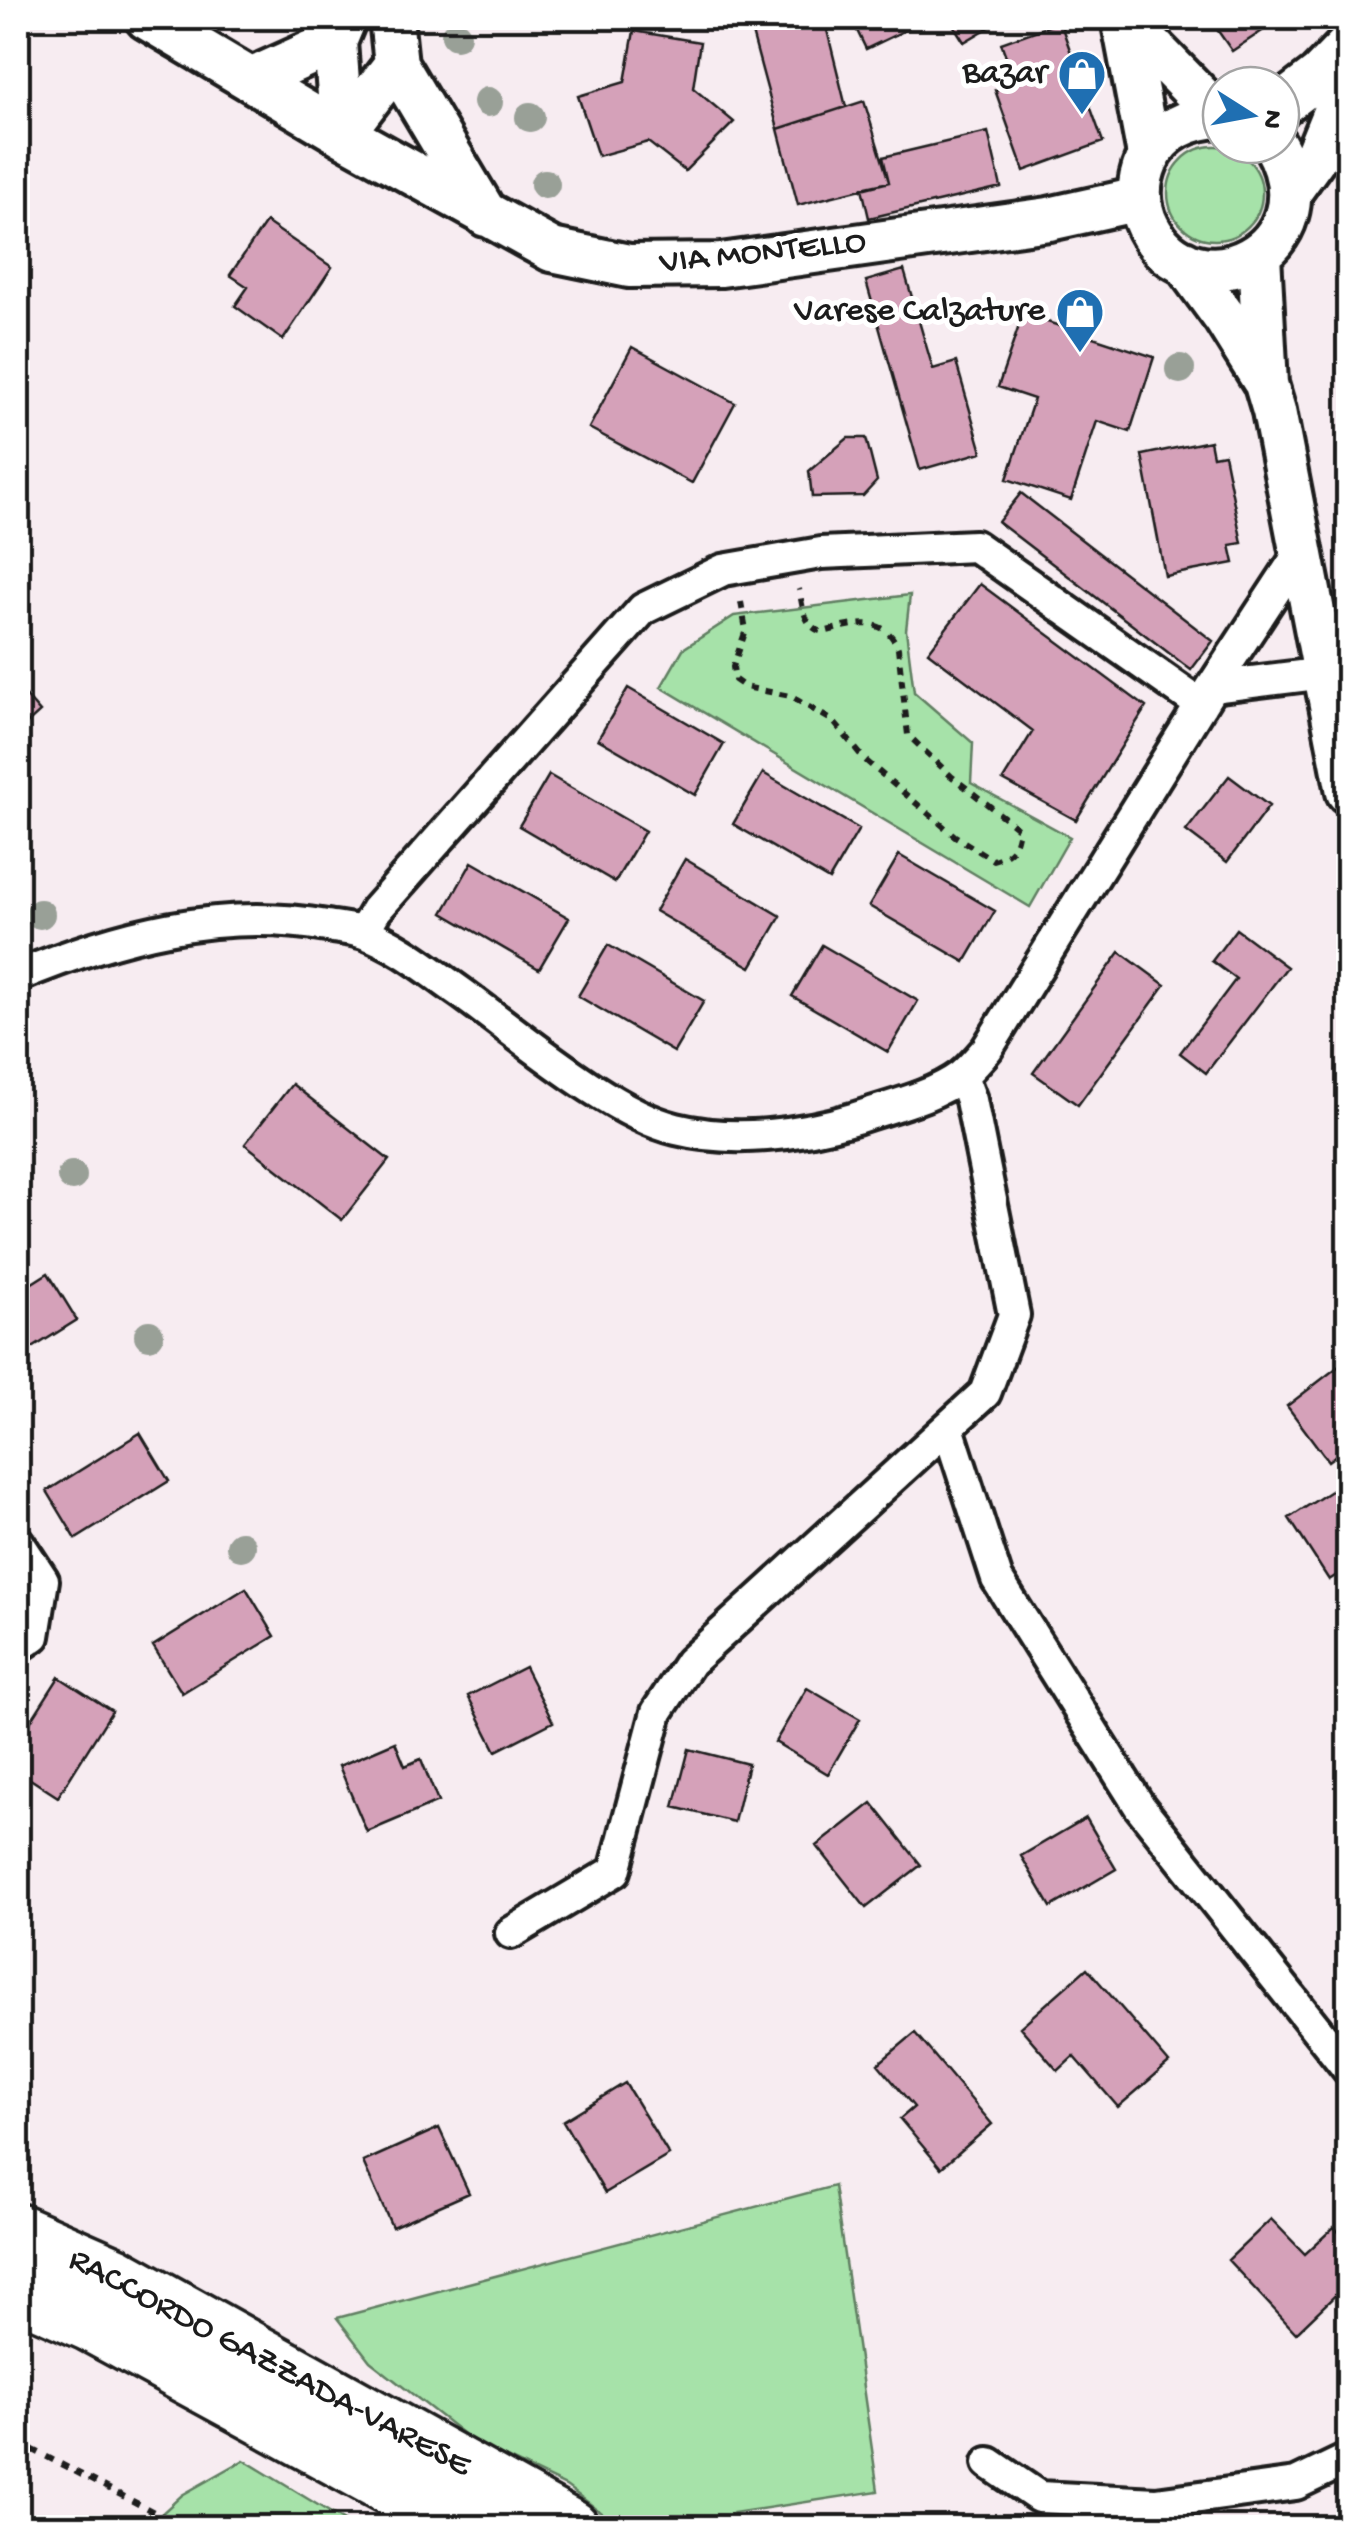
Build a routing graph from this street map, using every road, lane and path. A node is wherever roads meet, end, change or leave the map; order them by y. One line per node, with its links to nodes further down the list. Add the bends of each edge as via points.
1 (146, 18): 7 (main road, VIA MONTELLO)
2 (391, 18): 6 (main road)
3 (1123, 18): 10 (main road); 13 (main road)
4 (340, 30): 7 (main road); 12 (main road)
5 (1348, 46): 9 (main road)
6 (396, 64): 12 (main road); 17 (main road)
7 (253, 78): 12 (main road, VIA MONTELLO)
8 (1348, 78): 15 (main road, via 1317,154)
9 (1301, 90)
10 (1201, 97)
11 (1201, 118): 13 (main road, via 1178,126)
12 (342, 134): 17 (main road, VIA MONTELLO)
13 (1149, 155): 16 (main road)
14 (1285, 165): 15 (main road)
15 (1291, 190): 18 (main road, via 1288,215)
16 (1139, 198): 17 (main road, VIA MONTELLO, via 1048,219 721,265 629,266 552,250); 19 (main road, via 1153,237)
17 (486, 215)
18 (1259, 254): 19 (main road, via 1236,266); 20 (main road)
19 (1184, 262): 20 (main road)
20 (1266, 384): 21 (main road)
21 (1301, 551): 24 (main road); 25 (street)
22 (792, 558): 23 (street); 23 (path, via 808,624 823,632 870,623 893,637 908,734 1019,828 1008,855 993,860 955,836 864,760 834,720 790,696 735,680 746,630); 25 (street, via 975,546)
23 (735, 568): 27 (street, via 643,609)
24 (1325, 673): 25 (street); 26 (main road)
25 (1207, 696): 29 (street, via 1009,1015)
26 (1348, 792)
27 (363, 932): 28 (street, via 265,918 215,920 136,936); 29 (street, via 408,955 599,1091 675,1129 723,1136 836,1124)
28 (18, 976)
29 (962, 1076): 30 (street, via 1014,1315 985,1393)
30 (948, 1428): 33 (street, via 690,1662 658,1712 614,1871); 34 (street, via 997,1578 1140,1807)
31 (18, 1542): 32 (street, via 43,1580 34,1636)
32 (18, 1647)
33 (511, 1933)
34 (1348, 2069)
35 (18, 2232): 42 (highway, RACCORDO GAZZADA-VARESE, via 116,2275)
36 (18, 2291): 41 (highway, RACCORDO GAZZADA-VARESE, via 90,2323)
37 (18, 2442): 40 (path)
38 (1348, 2459): 39 (street, via 1296,2484 1156,2503 1039,2497)
39 (990, 2463)
40 (185, 2528)
41 (466, 2528)
42 (571, 2528)

